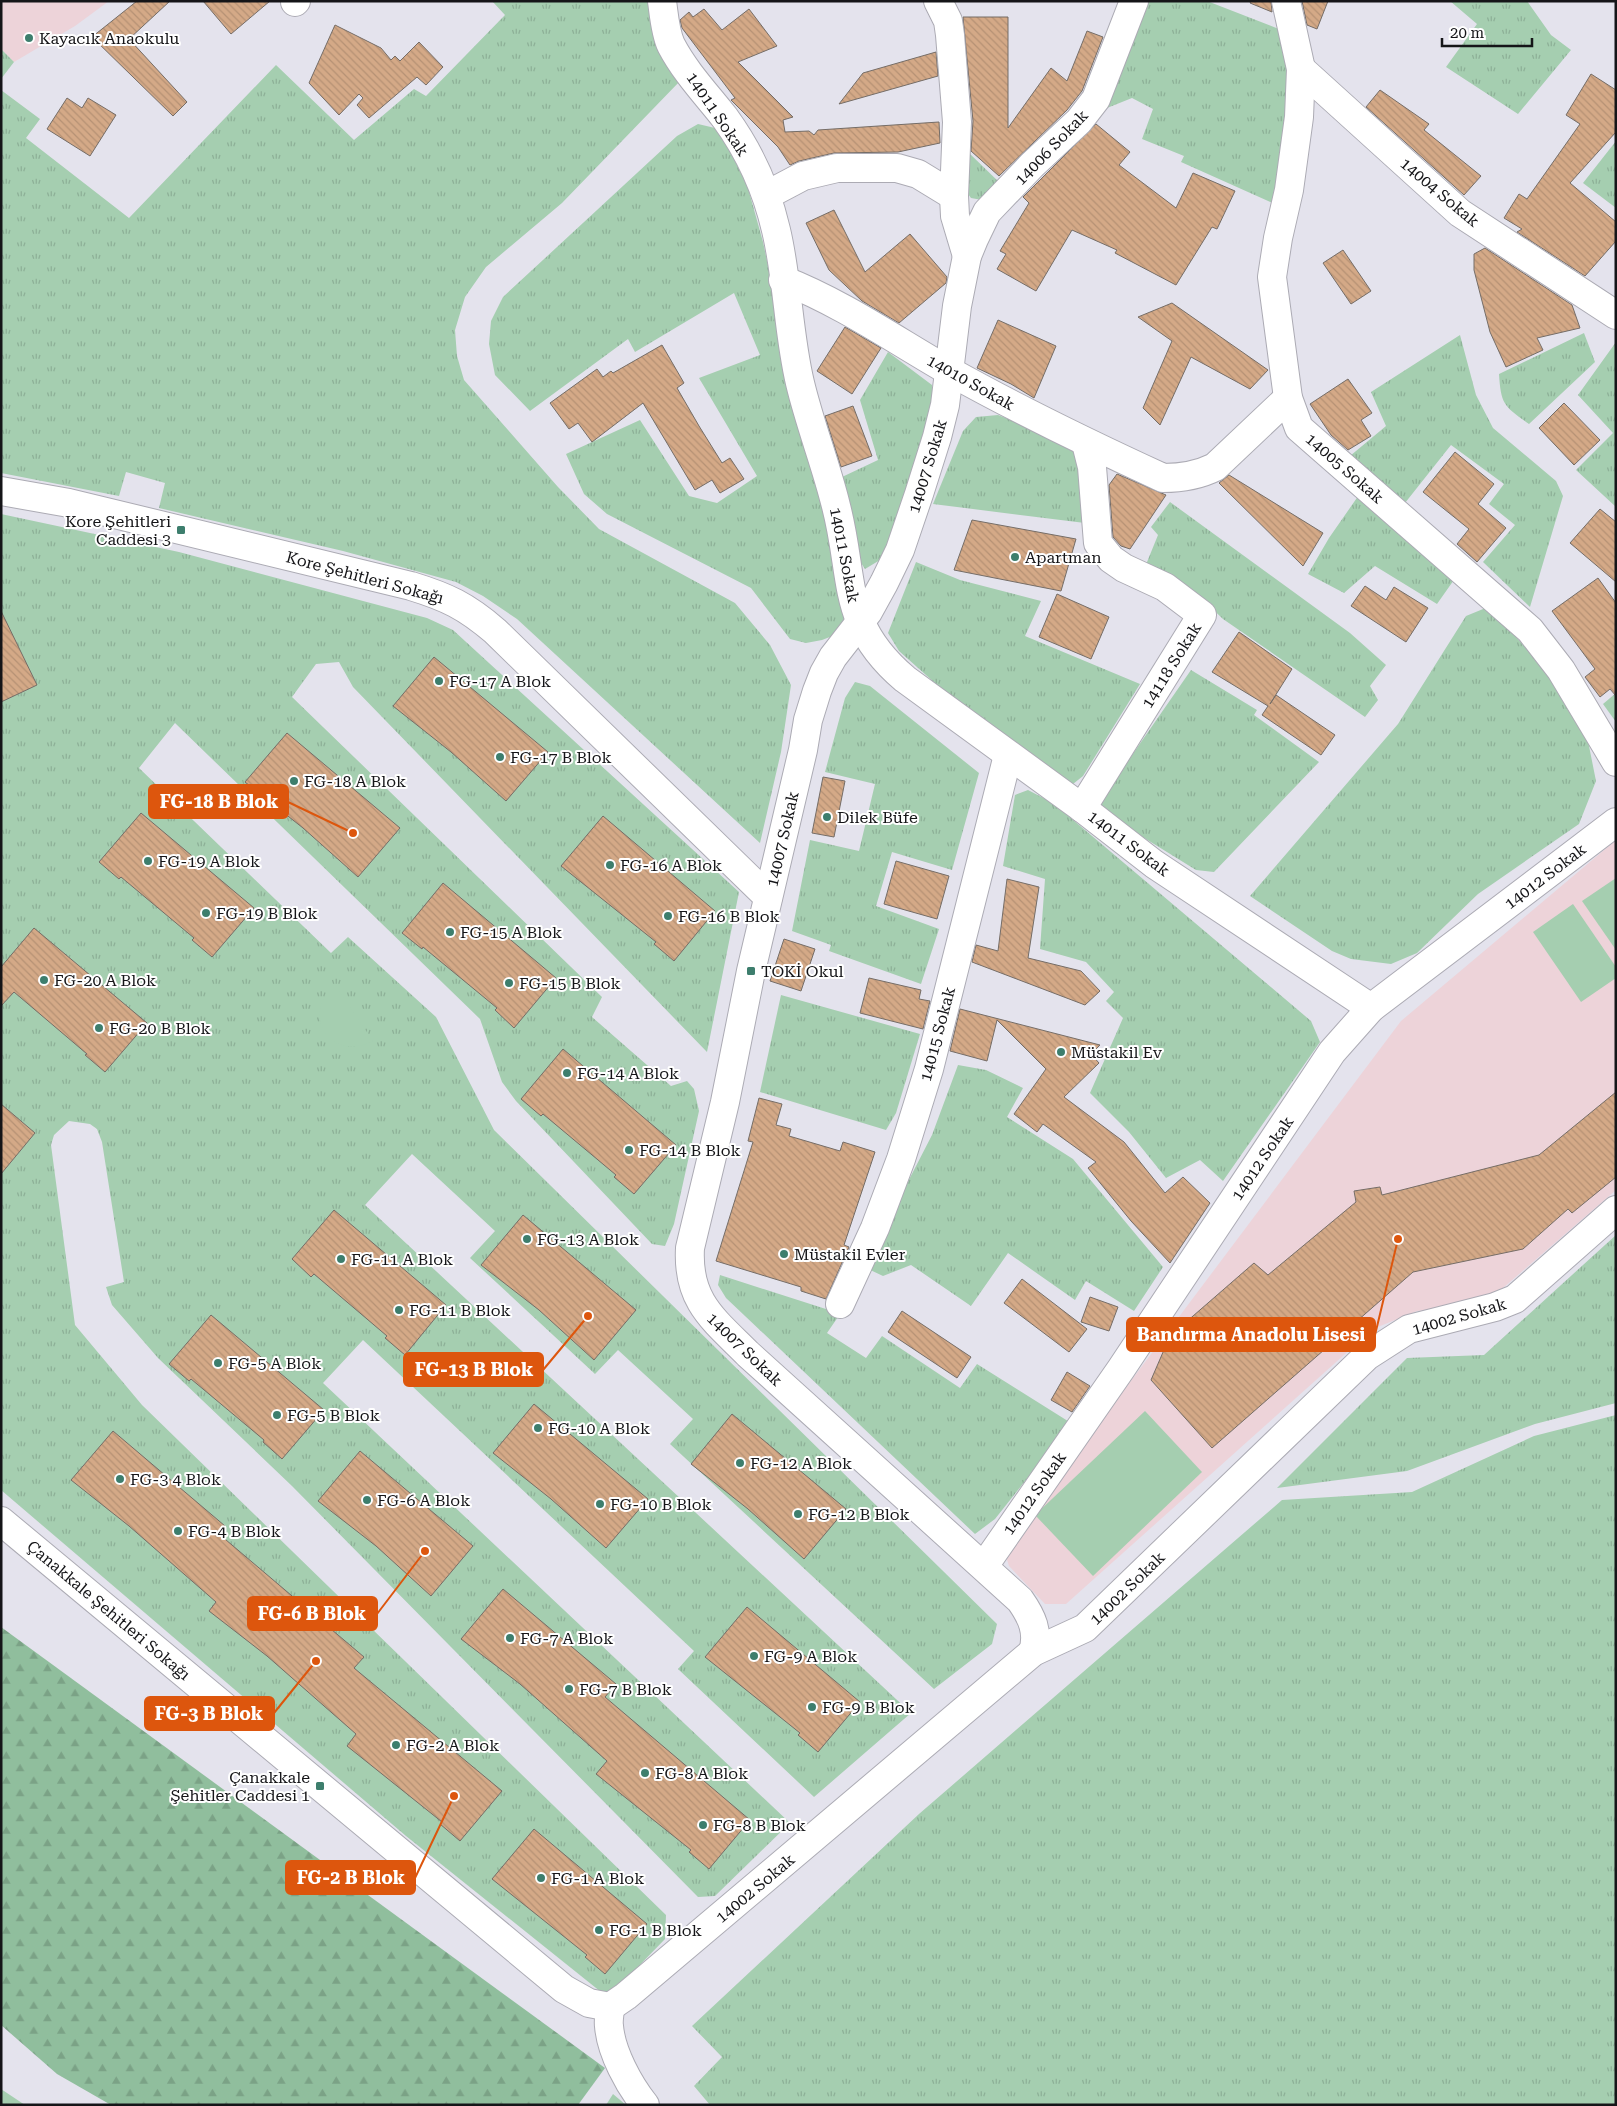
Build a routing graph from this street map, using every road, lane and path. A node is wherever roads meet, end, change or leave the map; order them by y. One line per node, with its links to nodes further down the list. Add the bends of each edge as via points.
1 (662, 1): 6 (street, 14011 Sokak, via 671,46 742,144)
2 (938, 1): 7 (street, 14007 Sokak, via 948,21 953,65 957,122)
3 (1134, 1): 8 (street, 14006 Sokak, via 1096,99 1079,121 988,212)
4 (1286, 1): 5 (street, 14005 Sokak)
5 (1301, 69): 10 (street, 14004 Sokak, via 1460,213); 12 (street, 14005 Sokak, via 1298,126 1272,277)
6 (767, 195): 7 (street, via 803,176 837,168 897,168 918,174); 9 (street, 14011 Sokak)
7 (954, 196): 8 (street, 14007 Sokak, via 955,216)
8 (967, 256): 11 (street, 14007 Sokak, via 957,306)
9 (783, 280): 11 (street, 14010 Sokak, via 822,297); 15 (street, 14011 Sokak, via 800,382 837,508 849,588)
10 (1616, 315)
11 (950, 372): 13 (street, 14010 Sokak); 15 (street, 14007 Sokak, via 937,437 900,550)
12 (1288, 398): 13 (street, 14010 Sokak, via 1215,467 1203,473 1163,478); 17 (street, 14005 Sokak, via 1299,428 1307,437 1530,630 1561,670)
13 (1086, 443): 18 (street, 14118 Sokak, via 1092,467 1098,543 1111,559 1165,588 1202,615)
14 (1, 492): 20 (street, Kore Şehitleri Sokağı, via 125,516 411,586 456,602 495,631)
15 (860, 623): 16 (street, 14011 Sokak, via 890,666); 20 (street, 14007 Sokak, via 833,658 816,691)
16 (1008, 755): 18 (street, 14011 Sokak); 23 (street, 14015 Sokak, via 926,1078 901,1160 875,1228)
17 (1616, 762)
18 (1082, 808): 21 (street, 14011 Sokak, via 1170,874)
19 (1616, 822): 21 (street, 14012 Sokak)
20 (768, 897): 25 (street, 14007 Sokak, via 725,1102 692,1233 689,1261 693,1284 707,1313 748,1354)
21 (1371, 1008): 25 (street, 14012 Sokak, via 1332,1052 1121,1369)
22 (1616, 1210): 26 (street, 14002 Sokak, via 1515,1299 1409,1329 1367,1356 1085,1628)
23 (840, 1304)
24 (1, 1520): 27 (street, Çanakkale Şehitleri Sokağı, via 564,1989)
25 (984, 1566): 26 (street, 14007 Sokak, via 1020,1600 1032,1618 1036,1642)
26 (1033, 1652): 27 (street, 14002 Sokak, via 633,1990)
27 (600, 2005): 28 (street, via 631,2087)
28 (645, 2105)

